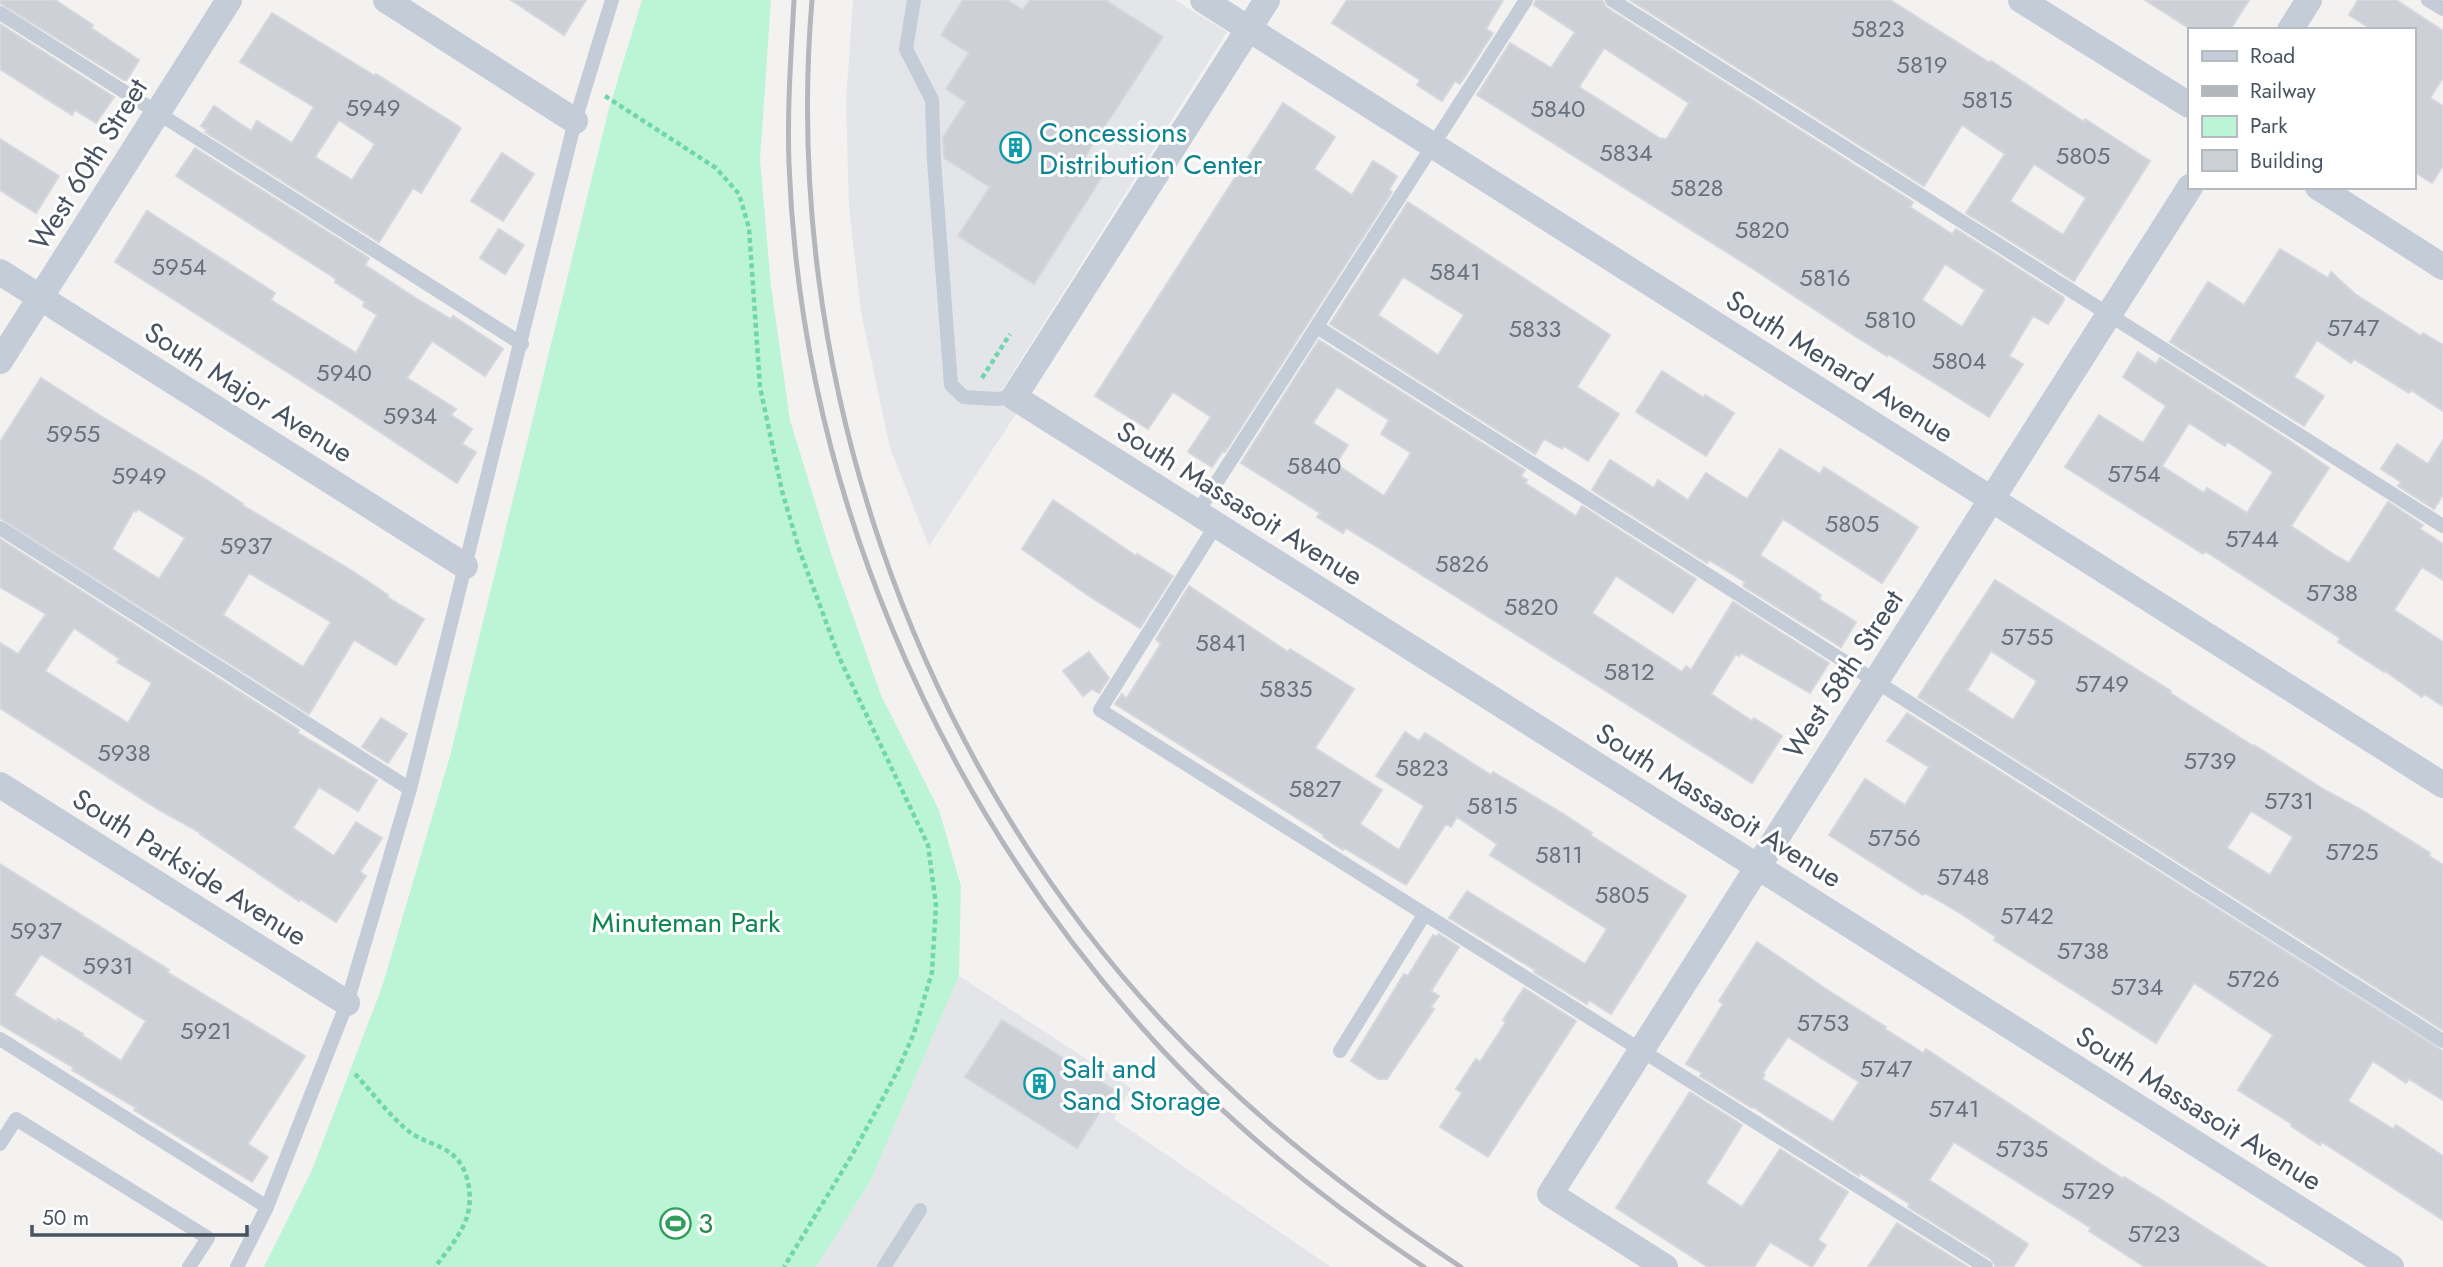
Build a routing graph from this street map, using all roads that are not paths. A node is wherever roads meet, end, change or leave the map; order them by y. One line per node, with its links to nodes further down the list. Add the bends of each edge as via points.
1 (229, 0): 17 (street, West 60th Street)
2 (386, 0): 18 (street)
3 (612, 0): 18 (lane)
4 (914, 0): 29 (lane, via 906,49 932,100 951,385 964,397)
5 (1203, 0): 15 (street, South Menard Avenue)
6 (1267, 0): 15 (street)
7 (1526, 0): 19 (lane)
8 (1612, 0): 25 (lane)
9 (2021, 0): 16 (street)
10 (2309, 0): 14 (street)
11 (2428, 0): 12 (lane)
12 (2443, 9)
13 (0, 13): 17 (lane)
14 (2291, 28)
15 (1248, 30): 19 (street, South Menard Avenue); 29 (street)
16 (2188, 104)
17 (158, 112): 24 (street, West 60th Street); 27 (lane)
18 (575, 121): 27 (lane)
19 (1432, 146): 26 (lane); 30 (street, South Menard Avenue)
20 (2189, 189): 25 (street, West 58th Street)
21 (2321, 189): 22 (street)
22 (2443, 267)
23 (0, 271): 24 (street, South Major Avenue)
24 (41, 297): 28 (street, West 60th Street); 34 (street, South Major Avenue)
25 (2109, 316): 30 (street, West 58th Street); 32 (lane)
26 (1317, 327): 31 (lane); 35 (lane)
27 (522, 344): 34 (lane)
28 (0, 361)
29 (1014, 397): 31 (street, South Massasoit Avenue)
30 (1992, 500): 35 (street, West 58th Street); 37 (street, South Menard Avenue)
31 (1206, 519): 39 (street, South Massasoit Avenue); 40 (lane, via 1100,710)
32 (2443, 526)
33 (0, 528): 38 (lane)
34 (465, 566): 38 (lane)
35 (1876, 681): 39 (street, West 58th Street); 43 (lane)
36 (0, 785): 41 (street, South Parkside Avenue)
37 (2443, 785)
38 (410, 789): 41 (lane)
39 (1757, 866): 44 (street, West 58th Street); 54 (street, South Massasoit Avenue)
40 (1424, 915): 44 (lane); 45 (lane)
41 (347, 1003): 47 (lane)
42 (0, 1039): 47 (lane)
43 (2443, 1041)
44 (1641, 1050): 52 (street, West 58th Street, via 1550,1194); 53 (lane)
45 (1340, 1051)
46 (0, 1144): 49 (lane, via 16,1119 208,1238)
47 (267, 1207): 50 (lane)
48 (920, 1210): 51 (lane)
49 (189, 1267)
50 (237, 1267)
51 (884, 1267)
52 (1665, 1267)
53 (1986, 1267)
54 (2391, 1267)

